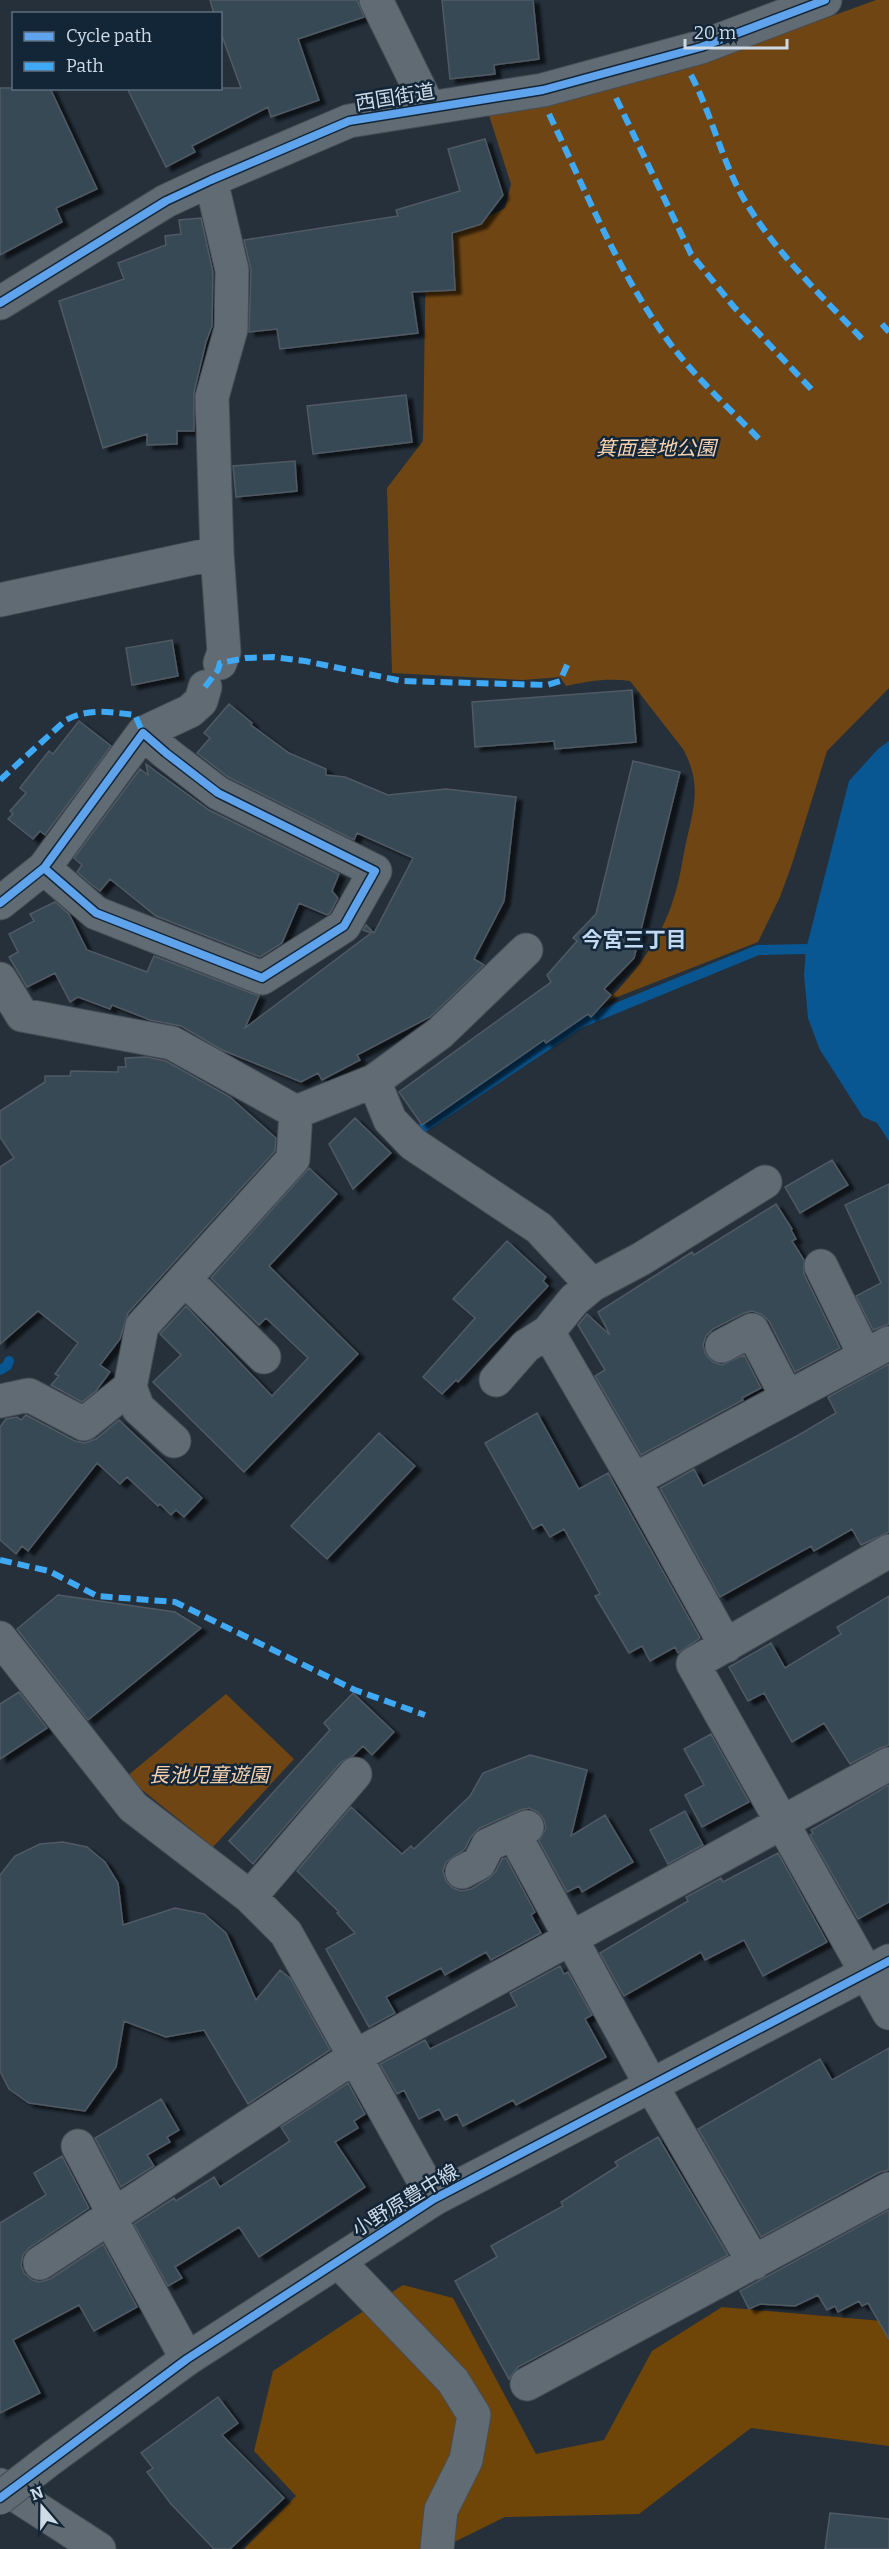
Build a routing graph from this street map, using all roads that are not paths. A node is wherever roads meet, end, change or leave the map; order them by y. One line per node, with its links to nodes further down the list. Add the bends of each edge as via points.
1 (376, 0): 3 (street)
2 (825, 0): 3 (street, 西国街道, via 700,47 566,84)
3 (429, 108): 4 (street, 西国街道, via 349,121)
4 (211, 180): 5 (street, 西国街道, via 166,201); 6 (street, via 232,270 231,329 212,397)
5 (0, 303)
6 (217, 553): 7 (street); 8 (street, via 224,652 201,701 190,711)
7 (0, 600)
8 (143, 733): 9 (street); 9 (street, via 218,793 375,871 344,926 262,978 96,913)
9 (44, 868): 10 (street)
10 (0, 903)
11 (526, 950): 13 (street, via 440,1033)
12 (0, 979): 14 (street, via 22,1015 172,1043)
13 (374, 1081): 14 (street); 18 (street, via 390,1120 413,1144 539,1228)
14 (296, 1112): 17 (street, via 293,1159)
15 (765, 1182): 18 (street)
16 (821, 1266): 21 (street)
17 (185, 1279): 22 (street); 24 (street, via 142,1326)
18 (592, 1285): 19 (street)
19 (548, 1332): 23 (street, via 526,1346); 28 (street)
20 (722, 1347): 25 (street, via 752,1330)
21 (877, 1349): 25 (street)
22 (264, 1357)
23 (496, 1380)
24 (130, 1387): 26 (street, via 84,1424 29,1395); 27 (street, via 138,1408)
25 (787, 1397): 28 (street)
26 (0, 1401)
27 (174, 1441)
28 (634, 1480): 31 (street)
29 (889, 1551): 31 (street)
30 (0, 1638): 36 (street, via 133,1807)
31 (726, 1646): 34 (street, via 693,1664)
32 (889, 1764): 34 (street)
33 (355, 1774): 36 (street)
34 (781, 1824): 37 (street); 38 (street)
35 (462, 1872): 37 (street, via 479,1863 488,1845 520,1830)
36 (250, 1897): 40 (street, via 286,1933)
37 (572, 1940): 40 (street); 41 (street)
38 (878, 1967): 39 (street); 41 (street, 小野原豊中線)
39 (889, 2013)
40 (354, 2056): 44 (street); 45 (street)
41 (651, 2085): 44 (street, 小野原豊中線); 48 (street)
42 (78, 2146): 45 (street, via 108,2203)
43 (889, 2189): 48 (street)
44 (434, 2199): 46 (street, 小野原豊中線)
45 (110, 2218): 47 (street); 49 (street)
46 (338, 2261): 49 (street, 小野原豊中線); 54 (street, via 453,2381 474,2415 466,2460 441,2510)
47 (40, 2263)
48 (754, 2263): 50 (street)
49 (187, 2359): 52 (street, 小野原豊中線, bridge)
50 (527, 2384)
51 (0, 2485): 53 (street)
52 (0, 2498)
53 (99, 2549)
54 (437, 2549)

